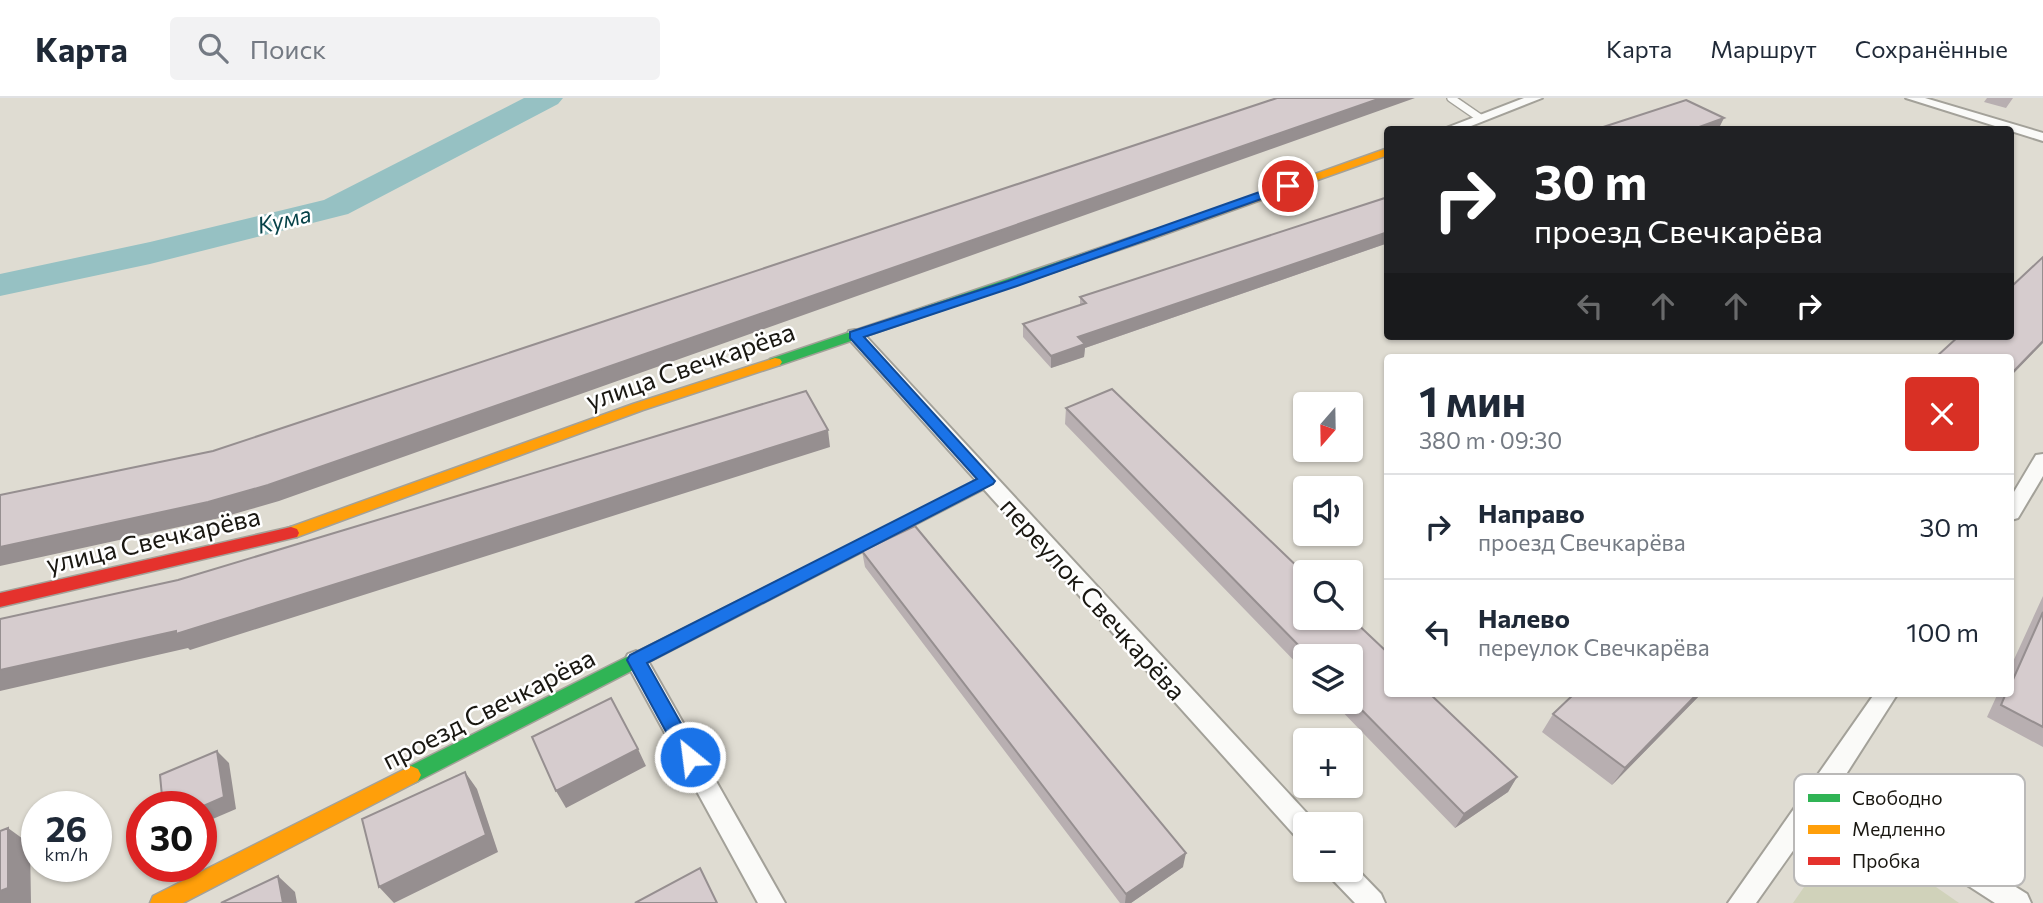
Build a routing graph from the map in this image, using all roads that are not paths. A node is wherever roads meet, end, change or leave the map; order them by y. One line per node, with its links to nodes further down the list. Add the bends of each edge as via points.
1 (1451, 98): 4 (lane)
2 (1536, 98): 4 (street)
3 (1912, 98): 6 (street)
4 (1480, 118): 5 (street)
5 (1458, 126)
6 (2006, 126)
7 (2014, 128): 8 (street)
8 (2043, 137)
9 (1384, 151): 10 (street, улица Свечкарёва)
10 (855, 335): 12 (street, переулок Свечкарёва); 14 (street, улица Свечкарёва, via 638,407 290,533)
11 (2043, 460): 13 (street)
12 (987, 481): 15 (street, проезд Свечкарёва); 18 (street, переулок Свечкарёва)
13 (2014, 508)
14 (0, 600)
15 (636, 660): 22 (street, проезд Свечкарёва); 23 (street)
16 (1884, 697): 17 (street)
17 (1833, 774)
18 (1293, 816)
19 (1794, 829): 25 (street)
20 (1352, 882): 24 (street)
21 (1991, 886): 26 (street)
22 (161, 903)
23 (772, 903)
24 (1372, 903)
25 (1741, 903)
26 (2018, 903)

